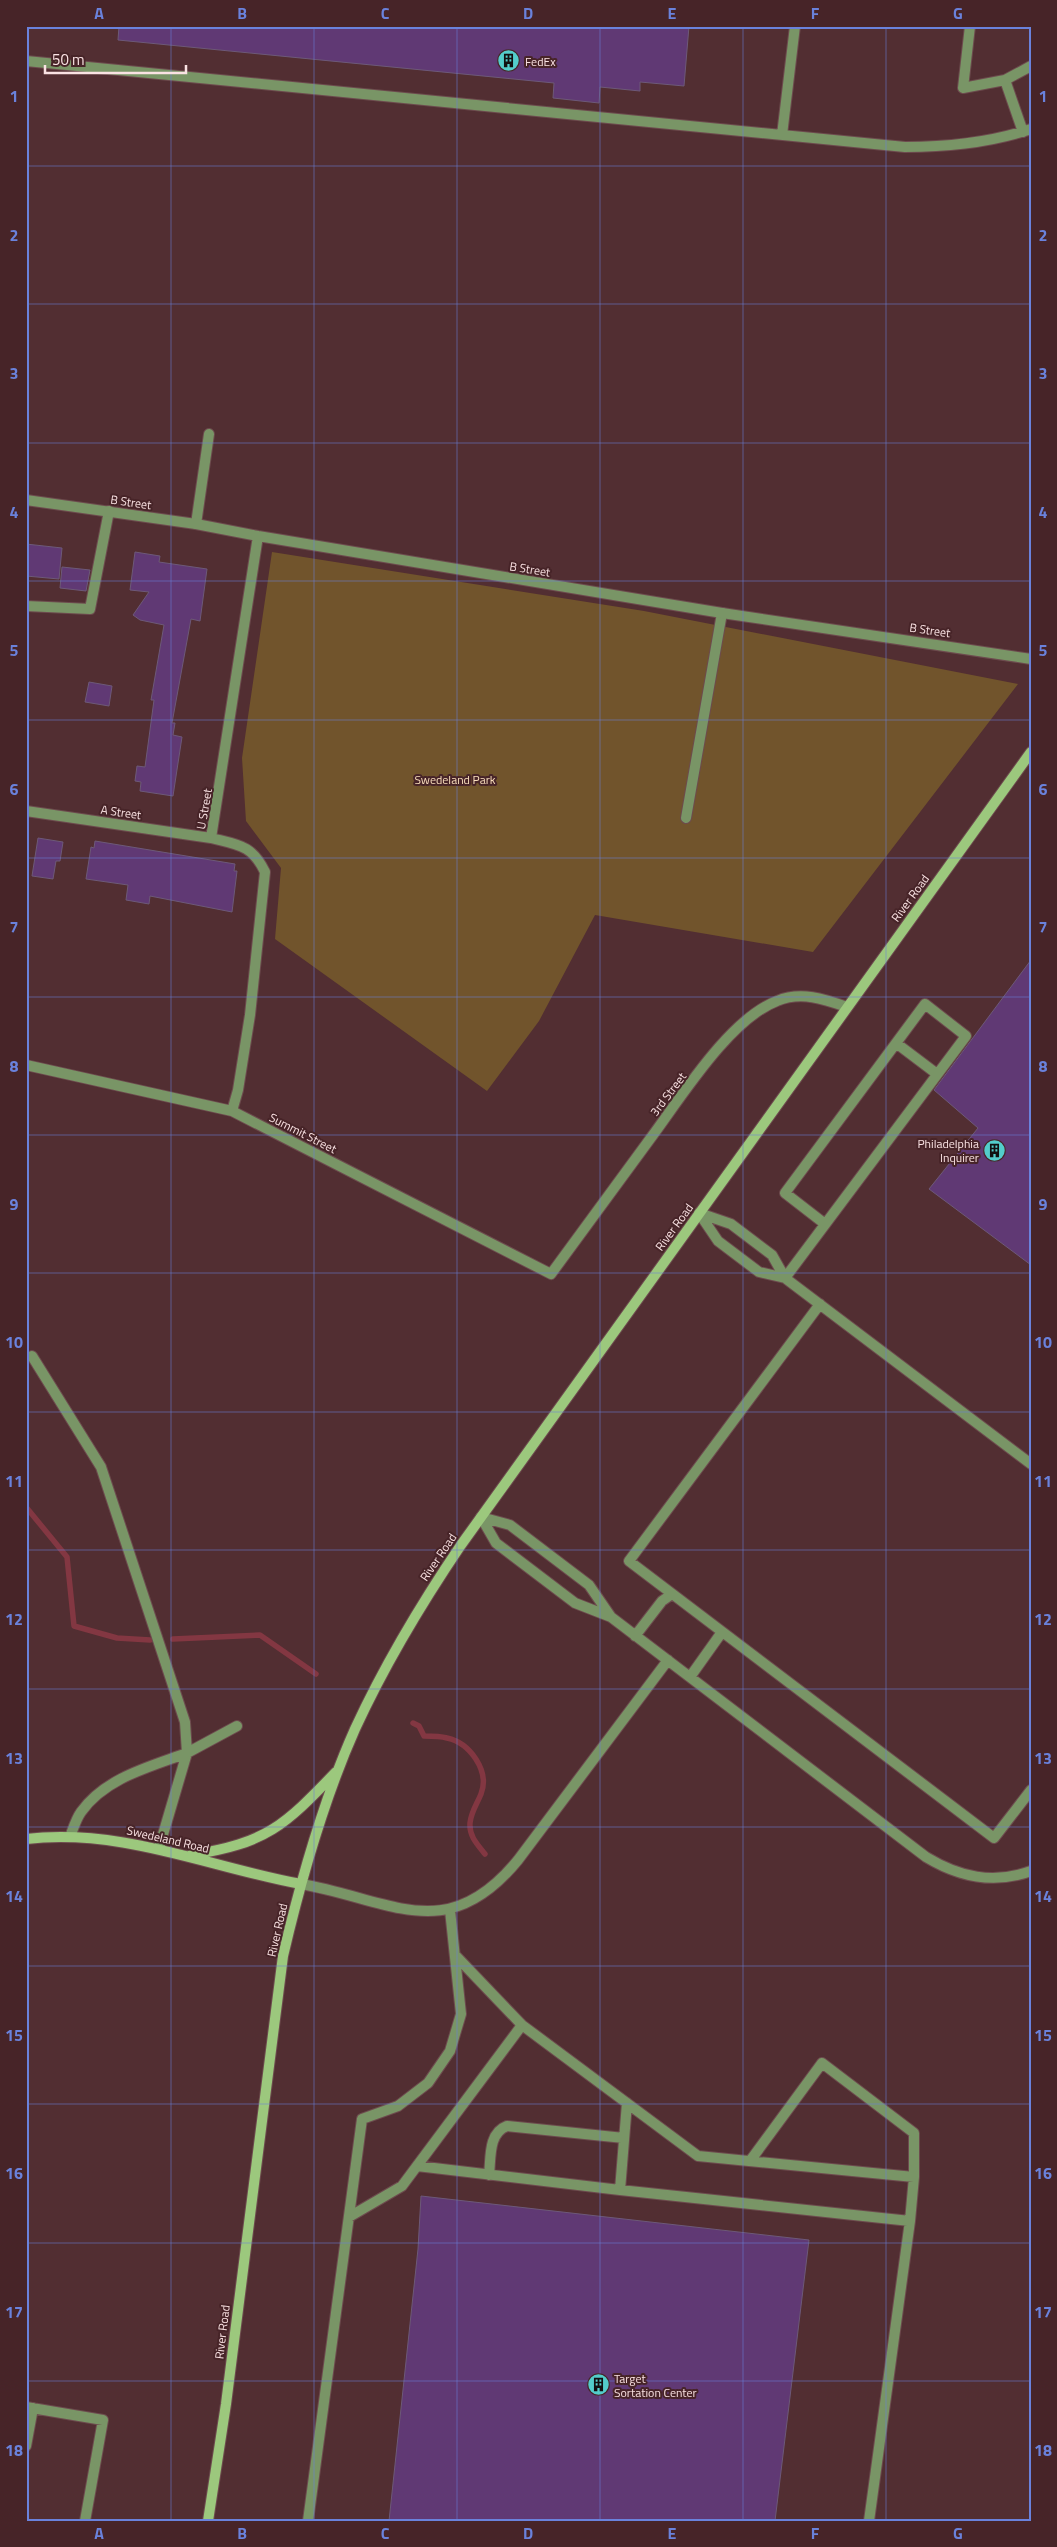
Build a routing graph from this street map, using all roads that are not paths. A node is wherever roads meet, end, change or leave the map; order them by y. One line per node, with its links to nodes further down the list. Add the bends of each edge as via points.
1 (795, 26): 7 (street)
2 (970, 26): 5 (street, via 963,88)
3 (26, 61): 7 (street)
4 (1031, 66): 5 (street)
5 (1005, 80): 6 (street)
6 (1027, 130): 7 (street, via 985,141 932,147)
7 (782, 135)
8 (208, 434): 11 (street)
9 (26, 500): 10 (street, B Street)
10 (109, 511): 11 (street, B Street); 13 (street, via 90,610)
11 (196, 524): 12 (street, B Street)
12 (258, 536): 14 (street, B Street); 19 (street, U Street)
13 (26, 606)
14 (722, 613): 15 (street, B Street); 18 (street)
15 (1031, 659)
16 (1031, 752): 20 (main road, River Road)
17 (26, 811): 19 (street, A Street)
18 (686, 818)
19 (212, 838): 24 (street, U Street, via 247,847 259,859 265,872 250,1015)
20 (847, 1007): 25 (main road, River Road); 27 (street, 3rd Street, via 811,997 793,996 775,1001 732,1033)
21 (896, 1043): 23 (street); 23 (street, via 925,1004 966,1036); 26 (street, via 785,1193)
22 (26, 1065): 24 (street, Summit Street)
23 (938, 1074): 26 (street)
24 (232, 1111): 27 (street, Summit Street)
25 (699, 1213): 28 (street, via 732,1224 772,1255); 28 (street, via 718,1241 732,1252 759,1272); 32 (main road, River Road)
26 (826, 1224): 28 (street)
27 (551, 1274)
28 (785, 1278): 29 (street)
29 (820, 1304): 31 (street); 33 (street, via 629,1561)
30 (32, 1356): 40 (street, via 101,1467 185,1722)
31 (1031, 1464)
32 (481, 1517): 34 (street, via 496,1543 575,1604); 34 (street, via 510,1525 589,1585); 41 (main road, River Road, via 397,1646)
33 (672, 1594): 35 (street); 36 (street, via 662,1601)
34 (611, 1617): 36 (street)
35 (722, 1632): 38 (street); 42 (street, via 994,1838)
36 (636, 1636): 37 (street)
37 (668, 1660): 38 (street); 49 (street, via 506,1874 480,1897)
38 (690, 1677): 47 (street, via 942,1867 977,1878 1012,1878)
39 (237, 1726): 40 (street)
40 (187, 1753): 43 (street, via 120,1778 89,1802 79,1814); 45 (street)
41 (339, 1769): 46 (main road, via 301,1809 272,1831 242,1845); 48 (main road, River Road)
42 (1031, 1790)
43 (70, 1837): 44 (main road, Swedeland Road); 45 (main road, Swedeland Road)
44 (26, 1839)
45 (159, 1848): 46 (main road, Swedeland Road)
46 (188, 1856): 48 (main road, Swedeland Road)
47 (1031, 1872)
48 (301, 1884): 49 (street, via 420,1912); 64 (main road, River Road, via 277,1992 226,2404)
49 (450, 1910): 50 (street)
50 (455, 1955): 51 (street); 59 (street, via 461,2014 450,2051 428,2083 398,2106 362,2119)
51 (522, 2025): 52 (street); 55 (street)
52 (627, 2103): 53 (street); 54 (street, via 698,2156)
53 (624, 2138): 56 (street, via 507,2126 499,2129 494,2137); 58 (street)
54 (750, 2161): 57 (street); 57 (street, via 822,2063 914,2133)
55 (417, 2166): 56 (street); 59 (street, via 402,2186)
56 (489, 2174): 58 (street)
57 (914, 2177): 60 (street)
58 (620, 2190): 60 (street)
59 (349, 2217): 65 (street)
60 (910, 2221): 66 (street)
61 (30, 2408): 62 (street); 63 (street, via 102,2420)
62 (26, 2446)
63 (85, 2521)
64 (208, 2521)
65 (308, 2521)
66 (868, 2521)

